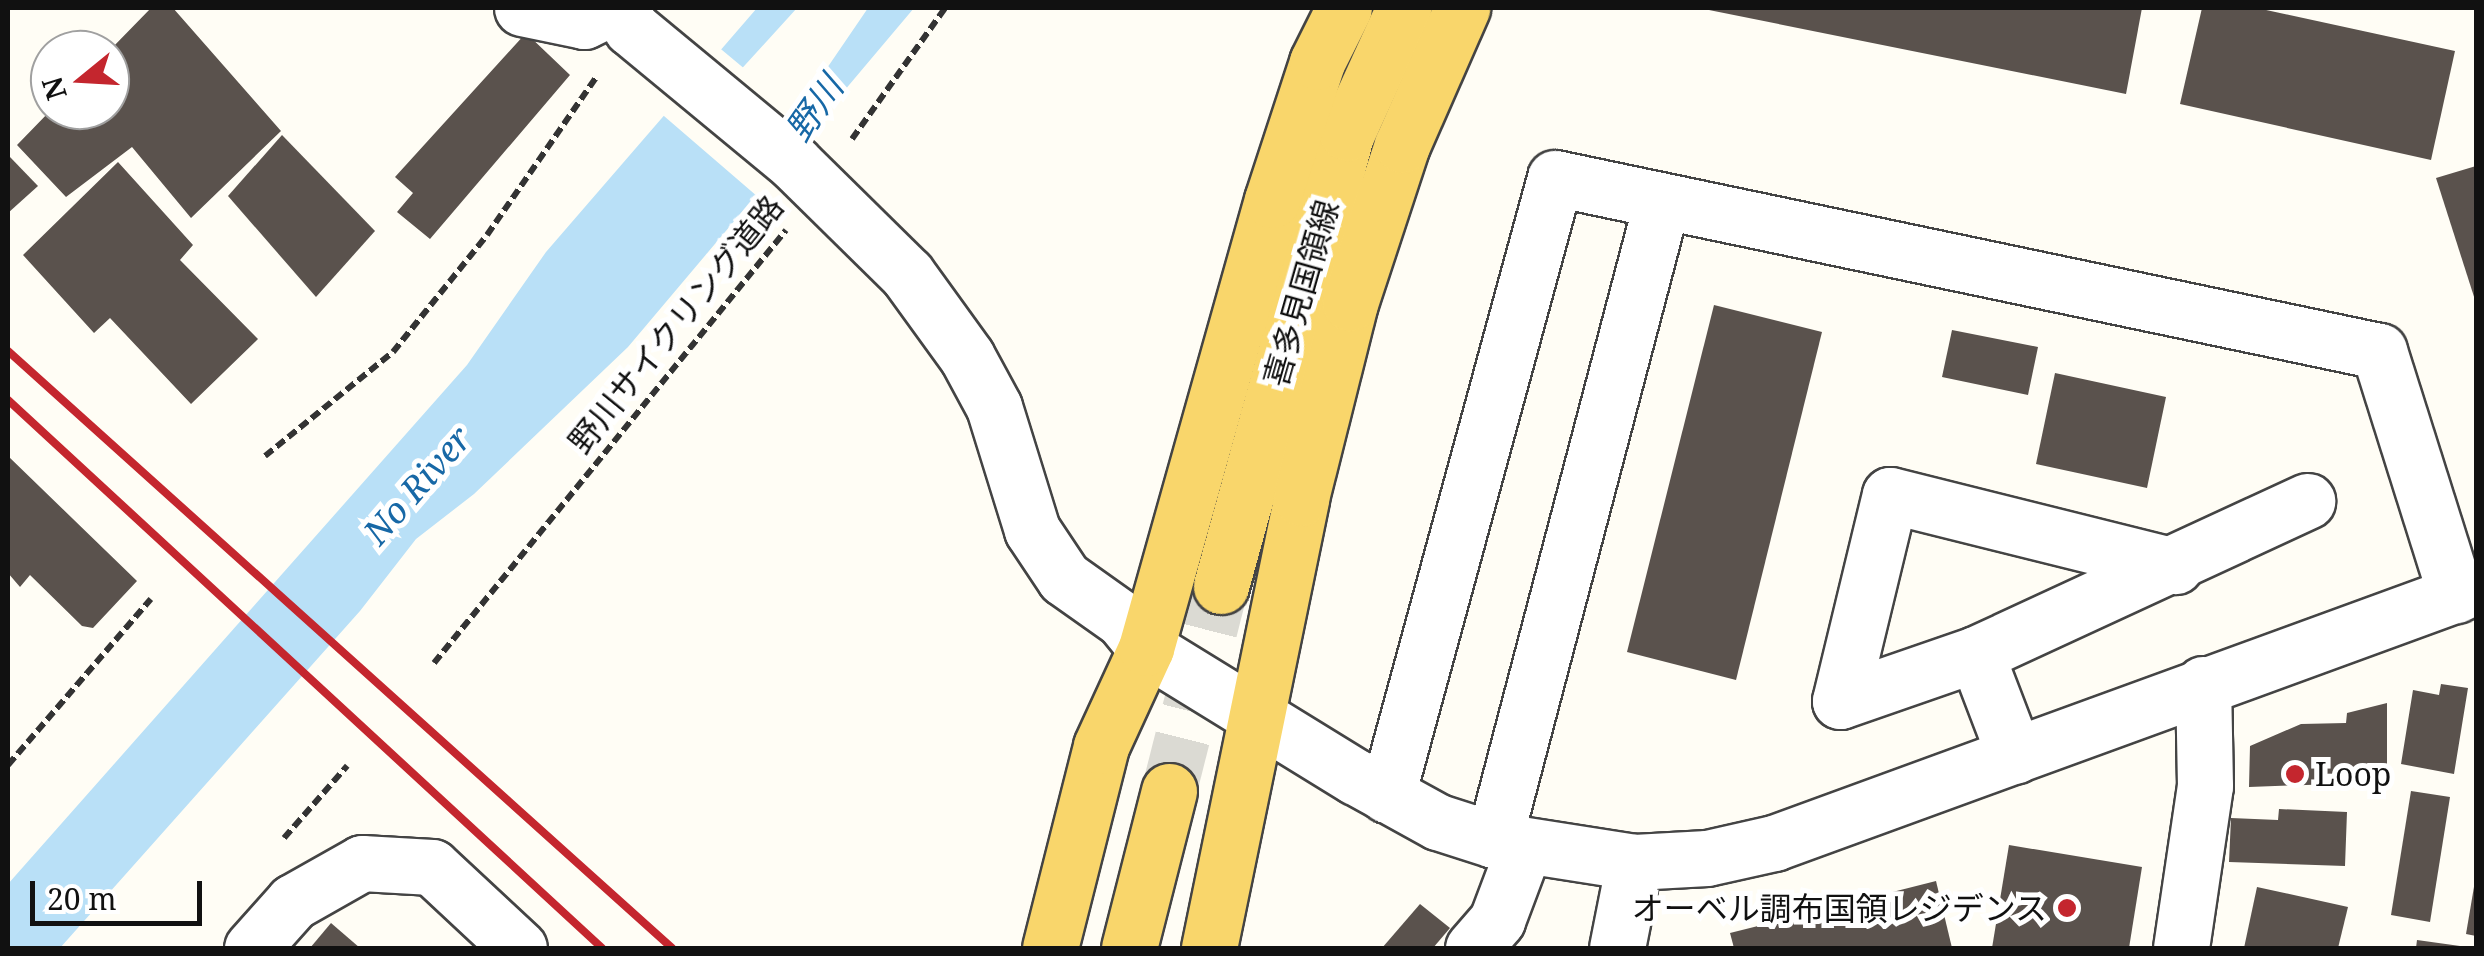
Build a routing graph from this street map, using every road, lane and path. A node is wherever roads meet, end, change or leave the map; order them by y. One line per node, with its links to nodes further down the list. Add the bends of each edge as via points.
1 (522, 8): 6 (street)
2 (945, 8): 7 (path, 野川サイクリング道路)
3 (1344, 8): 15 (main road, via 1317,62 1272,200)
4 (1404, 8): 12 (main road, 喜多見国領線, via 1347,133)
5 (1462, 8): 19 (main road, via 1402,145 1350,303 1301,498)
6 (634, 25): 7 (street); 9 (path, via 487,236 393,352)
7 (805, 176): 15 (street, via 907,274 967,356 994,407 1032,530 1064,578 1123,620); 17 (path, 野川サイクリング道路, via 674,374)
8 (1662, 201): 13 (street, via 2379,351); 23 (street, via 1555,178); 24 (street)
9 (265, 456)
10 (2307, 501): 11 (street)
11 (2175, 566): 16 (street); 16 (street, via 1890,495 1840,701)
12 (1221, 586)
13 (2466, 591): 18 (street)
14 (151, 599): 21 (path)
15 (1146, 648): 19 (street); 28 (main road, via 1112,722)
16 (1976, 654): 20 (street)
17 (434, 663)
18 (2203, 684): 20 (street); 33 (street, via 2204,786)
19 (1260, 715): 23 (street); 30 (main road)
20 (2015, 756): 25 (street, via 1774,843 1707,858)
21 (8, 765)
22 (1169, 791): 29 (main road)
23 (1387, 795): 24 (street, via 1438,822)
24 (1509, 844): 25 (street); 31 (street, via 1497,920)
25 (1634, 862): 32 (street)
26 (252, 948): 27 (street, via 293,902 362,864 432,867)
27 (519, 948)
28 (1050, 948)
29 (1129, 948)
30 (1209, 948)
31 (1472, 948)
32 (1616, 948)
33 (2180, 948)

